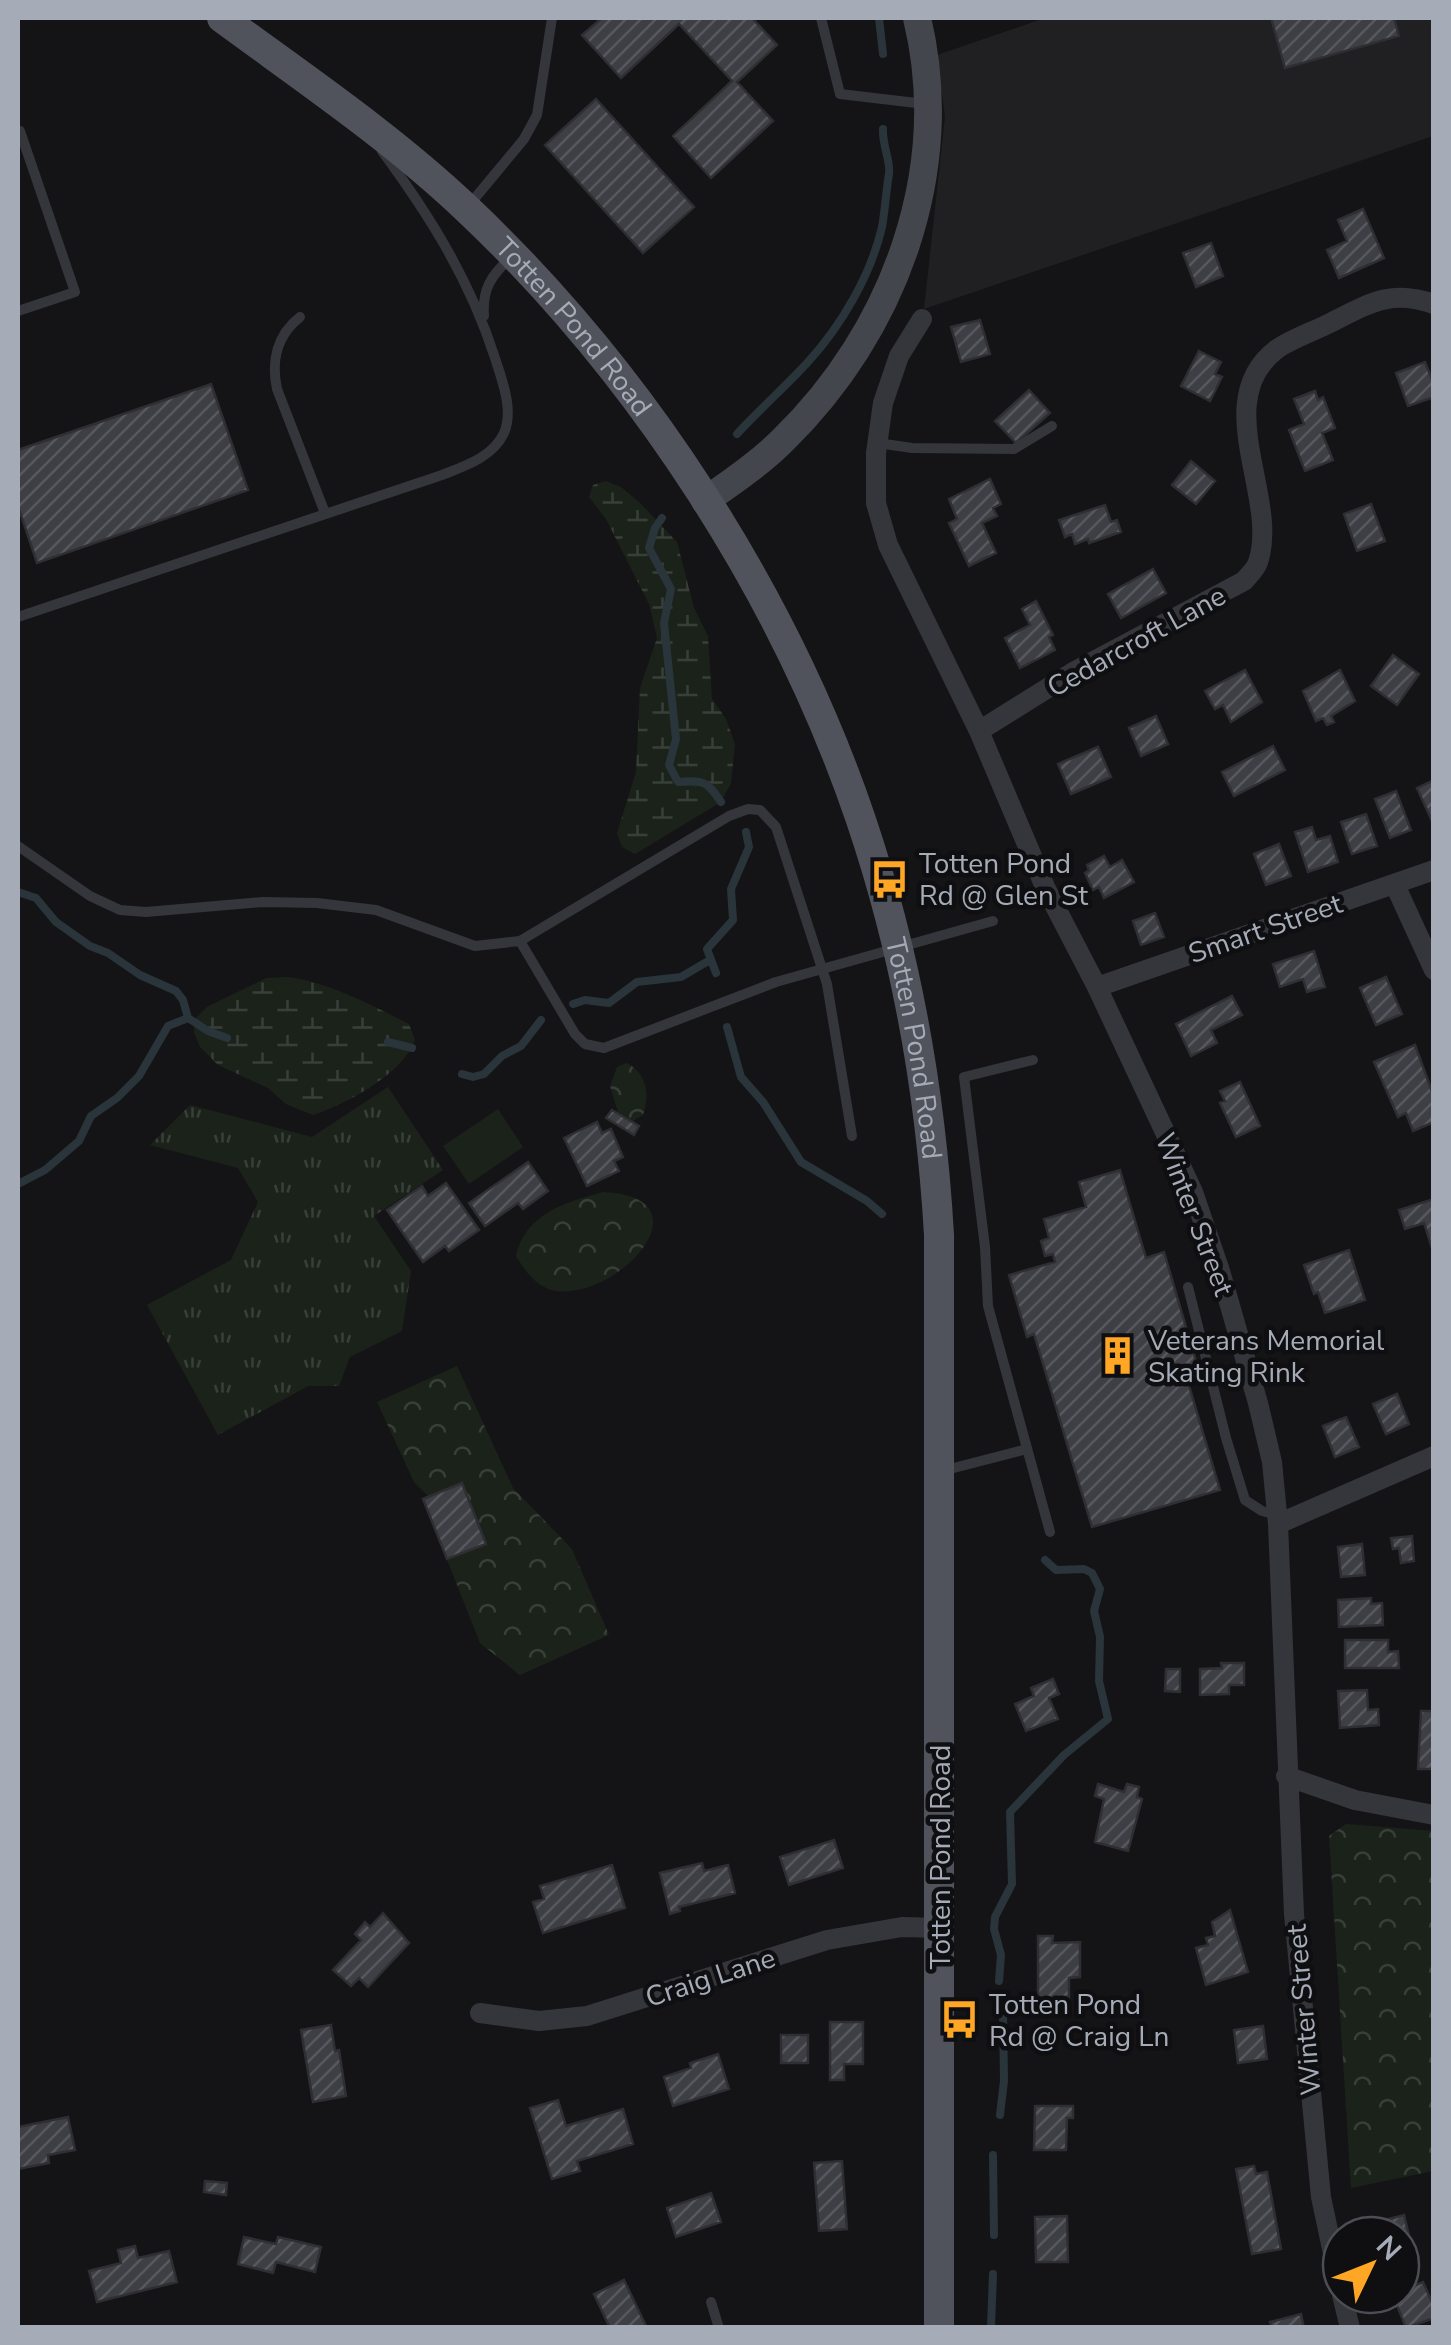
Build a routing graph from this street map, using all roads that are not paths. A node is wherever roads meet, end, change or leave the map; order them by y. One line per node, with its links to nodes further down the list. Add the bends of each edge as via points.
1 (222, 18): 6 (main road, Totten Pond Road)
2 (552, 18): 8 (lane, via 537,115)
3 (821, 18): 5 (lane, via 840,94)
4 (917, 18): 5 (street)
5 (928, 105): 17 (street, via 920,204 870,323 804,419)
6 (358, 118): 8 (main road, Totten Pond Road); 14 (lane, via 438,230)
7 (18, 132): 11 (lane, via 75,292)
8 (466, 208): 9 (main road, Totten Pond Road)
9 (513, 254): 14 (lane, via 485,289); 17 (main road, Totten Pond Road, via 618,376)
10 (1434, 304): 20 (street, Cedarcroft Lane, via 1409,295 1377,300 1278,349 1256,370 1248,390 1258,564 1244,581)
11 (18, 311)
12 (300, 317): 18 (lane, via 282,336 274,371)
13 (922, 319): 16 (street, Winter Street, via 899,356)
14 (486, 327): 18 (lane, via 508,413 496,446 460,468)
15 (1052, 426): 16 (lane, via 1014,450)
16 (878, 443): 20 (street, Winter Street, via 876,502 888,545)
17 (705, 501): 26 (main road, Totten Pond Road, via 830,739 870,848)
18 (325, 513): 19 (lane)
19 (18, 617)
20 (979, 731): 29 (street, Winter Street)
21 (18, 846): 25 (lane, via 120,910 317,903 376,910 475,946)
22 (1434, 870): 23 (street, Smart Street)
23 (1394, 884): 28 (street); 29 (street, Smart Street)
24 (993, 921): 26 (lane)
25 (520, 942): 27 (lane, via 575,1034 598,1048); 27 (lane, via 729,816 754,808 769,816 778,834)
26 (896, 948): 27 (lane); 35 (main road, Totten Pond Road, via 923,1078 937,1193)
27 (822, 968): 31 (lane)
28 (1434, 970)
29 (1096, 986): 36 (street, Winter Street, via 1193,1192 1220,1271 1269,1448)
30 (1033, 1060): 33 (lane, via 964,1077 988,1306)
31 (852, 1136)
32 (1188, 1287): 36 (lane, via 1245,1500)
33 (1027, 1449): 35 (lane); 37 (lane)
34 (1434, 1456): 36 (street)
35 (941, 1471): 40 (main road, Totten Pond Road)
36 (1278, 1520): 38 (street, Winter Street)
37 (1050, 1532)
38 (1286, 1776): 39 (street, via 1355,1800); 42 (street, Winter Street)
39 (1434, 1814)
40 (940, 1928): 41 (street, Craig Lane, via 827,1940 587,2016 539,2021); 45 (main road, Totten Pond Road)
41 (480, 2014)
42 (1325, 2215)
43 (712, 2302): 44 (lane)
44 (719, 2328)
45 (940, 2328)

